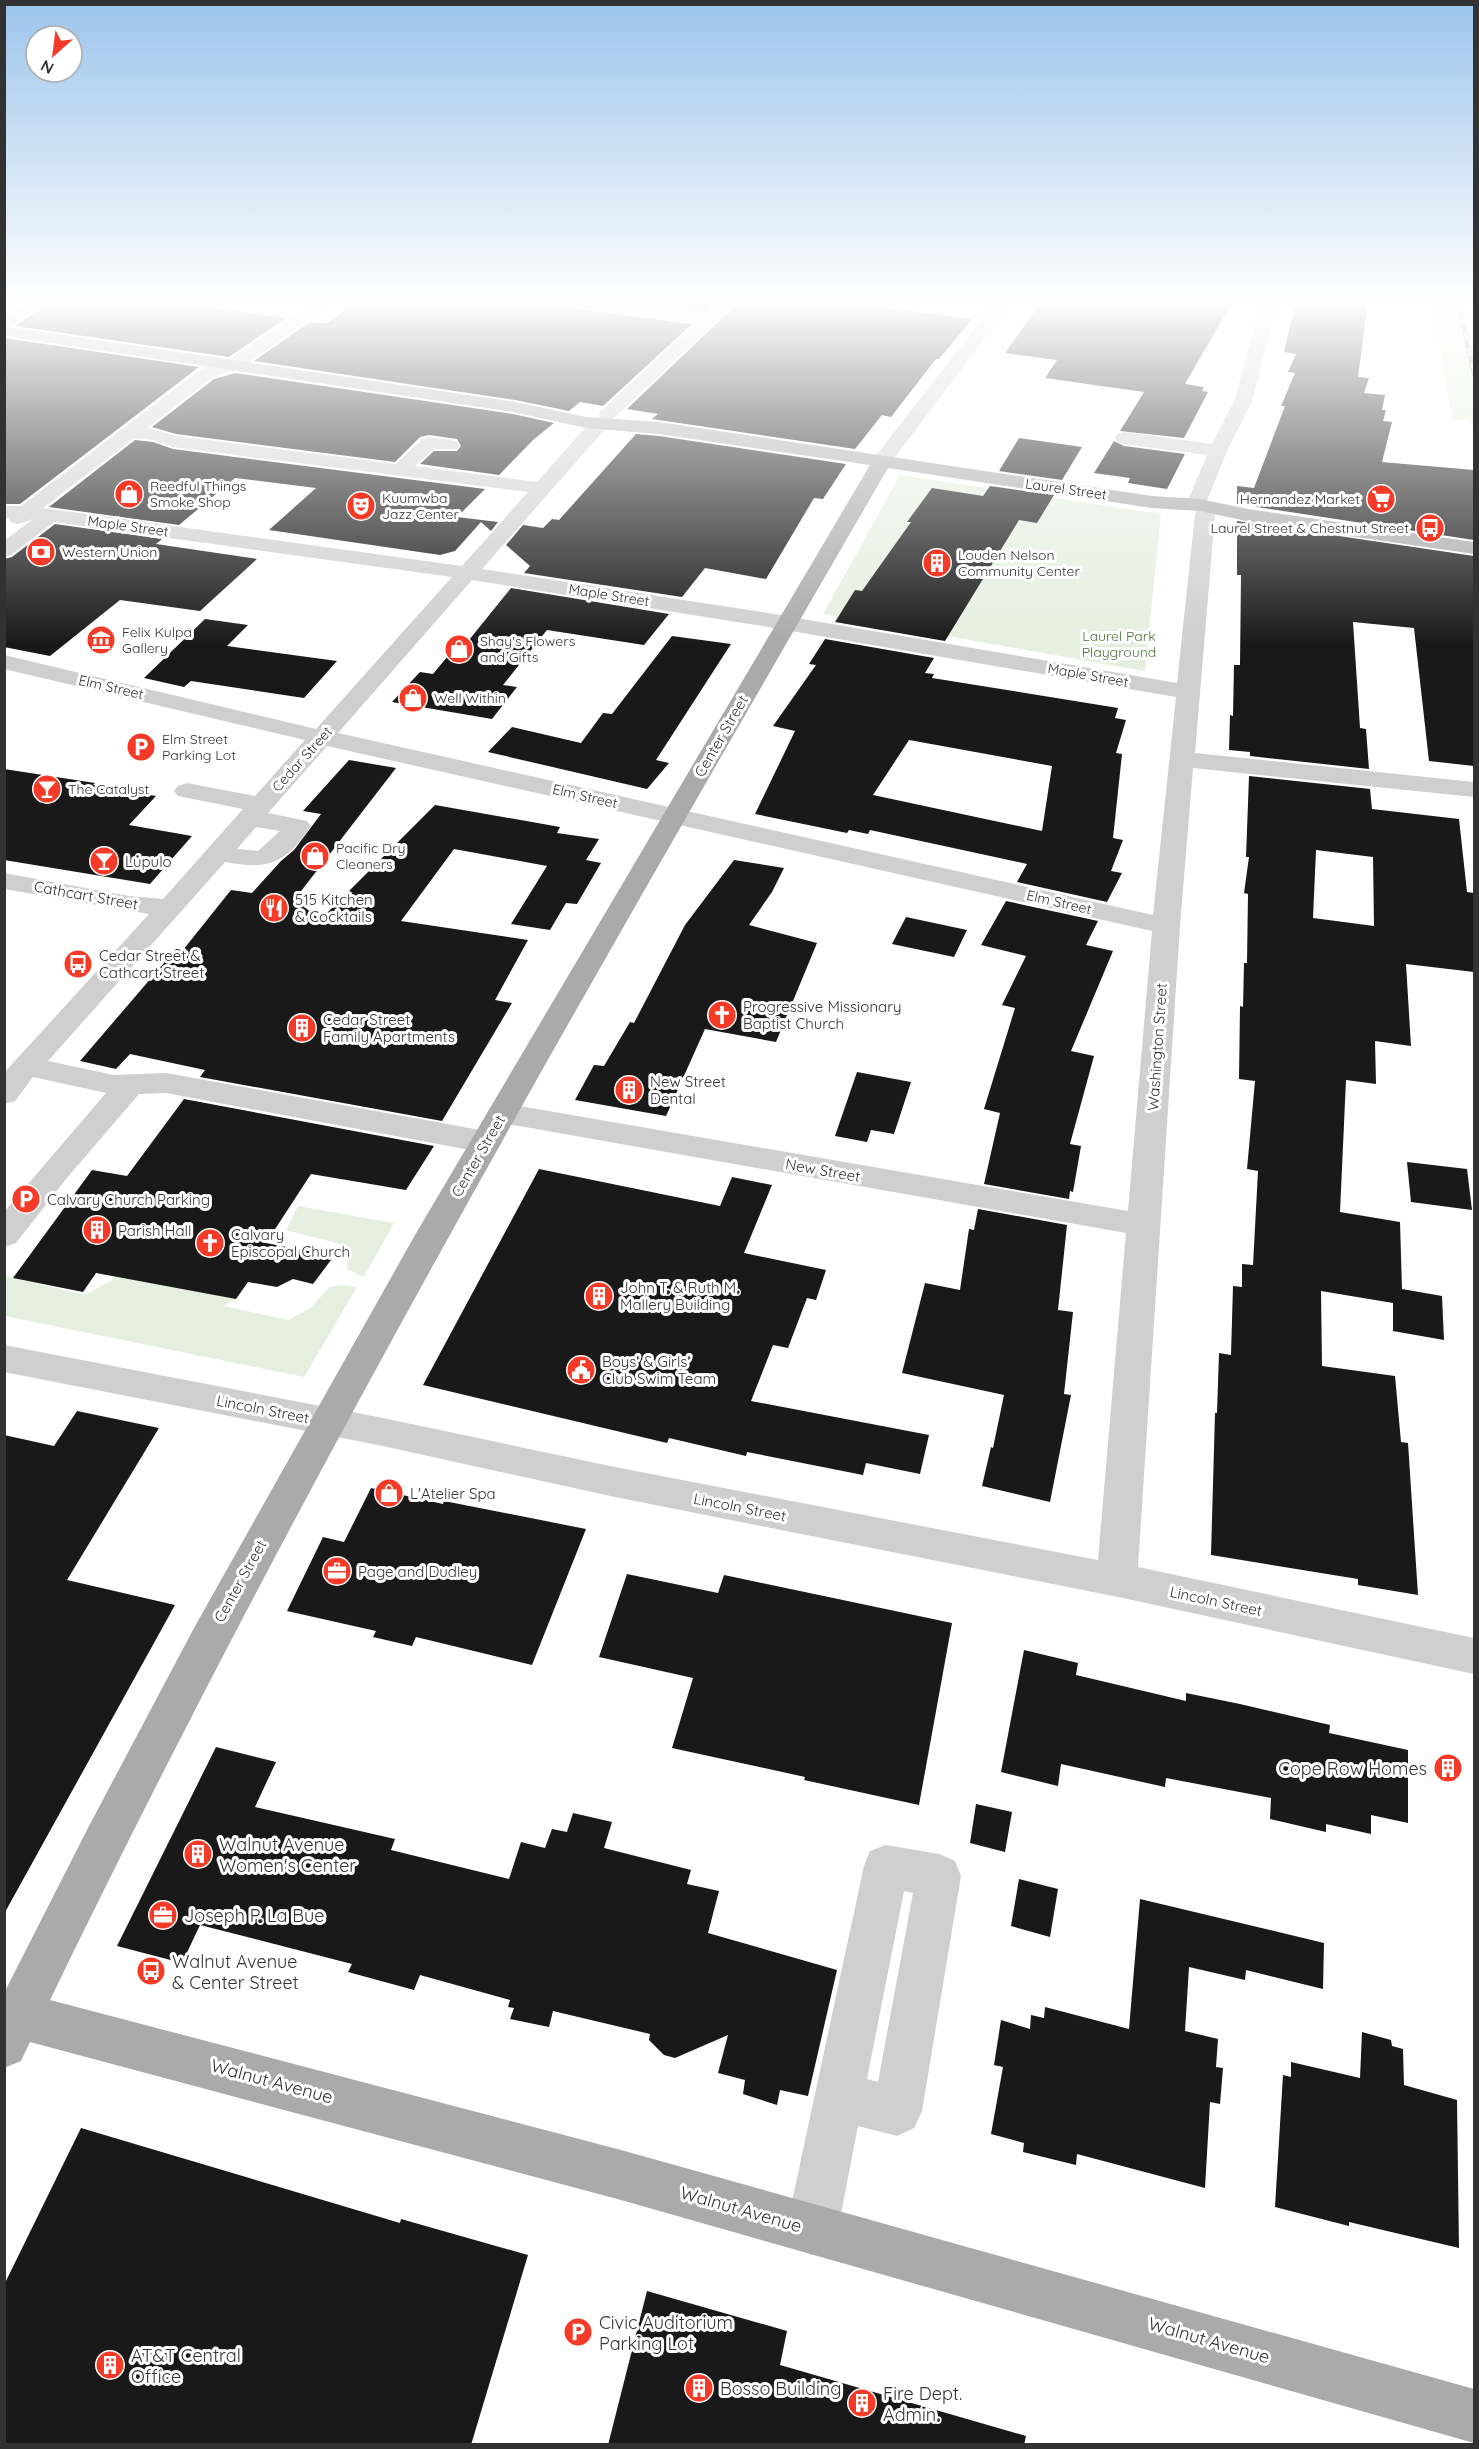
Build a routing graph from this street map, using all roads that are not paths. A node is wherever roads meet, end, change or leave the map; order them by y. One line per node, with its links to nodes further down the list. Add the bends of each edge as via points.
1 (154, 415): 8 (street)
2 (182, 415): 9 (street)
3 (555, 415): 7 (main road, Laurel Street)
4 (607, 415): 7 (street, Cedar Street)
5 (917, 415): 14 (street, Center Street)
6 (1236, 415): 13 (street, Washington Street)
7 (603, 419): 14 (main road, Laurel Street, via 628,428 659,428); 17 (street, Cedar Street)
8 (132, 432): 9 (street); 20 (street)
9 (156, 435): 15 (street, via 173,441); 21 (street)
10 (1124, 438): 13 (street)
11 (450, 445): 16 (street, via 429,443)
12 (360, 450): 15 (street)
13 (1218, 451): 18 (street, Washington Street)
14 (882, 461): 18 (main road, Laurel Street, via 1171,508); 28 (main road, Center Street)
15 (345, 464): 16 (street)
16 (399, 471): 17 (street)
17 (540, 488): 27 (street, Cedar Street)
18 (1201, 509): 24 (main road, Laurel Street, via 1228,517 1246,515); 30 (street, Washington Street)
19 (4, 512): 20 (street, Maple Street)
20 (26, 512): 21 (street, Maple Street); 22 (street)
21 (51, 515): 23 (street, Maple Street); 26 (street)
22 (4, 528)
23 (183, 533): 25 (street); 27 (street, Maple Street)
24 (1474, 548)
25 (169, 550)
26 (4, 551)
27 (465, 573): 28 (street, Maple Street); 31 (street, Cedar Street)
28 (787, 624): 30 (street, Maple Street); 36 (main road, Center Street)
29 (4, 662): 31 (street, Elm Street, via 250,727)
30 (1189, 692): 32 (street, Washington Street)
31 (321, 737): 35 (street, Cedar Street); 36 (street, Elm Street)
32 (1181, 759): 33 (street); 40 (street, Washington Street)
33 (1474, 790)
34 (187, 791): 35 (street)
35 (254, 811): 37 (street, Cedar Street); 37 (street, via 298,826 275,853 261,861)
36 (675, 816): 40 (street, Elm Street); 44 (main road, Center Street)
37 (218, 853): 39 (street, Cedar Street)
38 (4, 881): 39 (street, Cathcart Street)
39 (168, 908): 41 (street, Cedar Street)
40 (1166, 926): 46 (street, Washington Street)
41 (26, 1066): 42 (street, via 114,1085); 43 (street, Cedar Street)
42 (130, 1084): 45 (street, via 166,1083); 47 (street)
43 (4, 1094)
44 (502, 1113): 45 (main road, Center Street); 46 (street, New Street)
45 (486, 1142): 49 (main road, Center Street)
46 (1144, 1225): 50 (street, Washington Street)
47 (4, 1235)
48 (4, 1358): 49 (street, Lincoln Street)
49 (326, 1421): 50 (street, Lincoln Street); 52 (main road, Center Street, via 184,1683)
50 (1118, 1580): 51 (street, Lincoln Street)
51 (1474, 1656)
52 (9, 2023): 54 (main road, Walnut Avenue, via 609,2172)
53 (839, 2097): 54 (street)
54 (812, 2229): 55 (main road, Walnut Avenue)
55 (1474, 2416)

